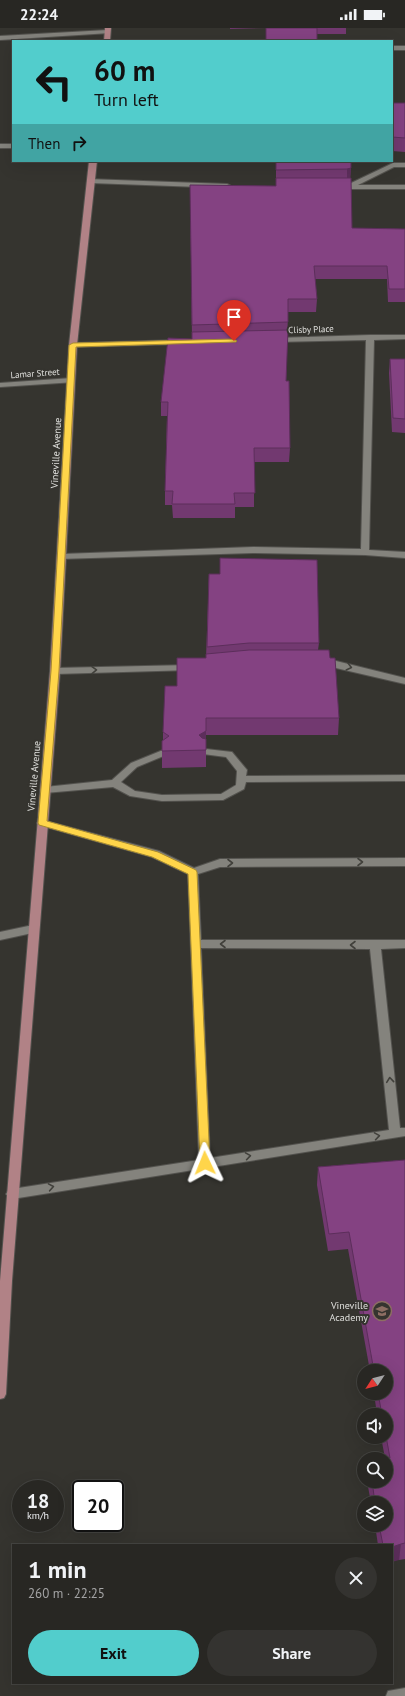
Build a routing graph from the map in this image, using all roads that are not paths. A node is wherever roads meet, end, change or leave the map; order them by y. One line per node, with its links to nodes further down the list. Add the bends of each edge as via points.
1 (108, 30): 2 (street); 3 (main road)
2 (0, 38)
3 (107, 40)
4 (393, 48): 5 (street)
5 (405, 48)
6 (0, 146): 7 (street)
7 (12, 146)
8 (93, 162): 10 (main road, Vineville Avenue)
9 (405, 165): 13 (street, via 394,165)
10 (91, 181): 11 (street); 19 (main road, Vineville Avenue)
11 (233, 186)
12 (332, 187): 13 (street)
13 (347, 187): 14 (street)
14 (405, 187)
15 (370, 337): 16 (street, Clisby Place); 17 (street, Clisby Place); 22 (street)
16 (405, 337)
17 (268, 340)
18 (190, 342): 19 (street)
19 (73, 345): 20 (main road, Vineville Avenue)
20 (72, 380): 21 (street, Lamar Street); 24 (main road, Vineville Avenue)
21 (0, 385)
22 (365, 552): 23 (street); 24 (street, via 253,550)
23 (405, 555)
24 (62, 557): 27 (main road, Vineville Avenue)
25 (312, 662): 28 (street, one-way to 28, via 328,662)
26 (197, 667): 27 (street, one-way to 26)
27 (55, 671): 34 (main road, Vineville Avenue)
28 (405, 681)
29 (206, 752): 32 (street, via 229,754 242,770)
30 (163, 753): 33 (street, via 134,765)
31 (405, 778): 32 (street)
32 (241, 779): 33 (street, via 241,786 223,796 169,798 133,794)
33 (115, 783): 34 (street)
34 (45, 790): 35 (main road, Vineville Avenue)
35 (42, 823): 37 (street, via 155,854); 38 (main road, Vineville Avenue)
36 (405, 862): 37 (street, one-way to 36, via 220,863)
37 (193, 872): 40 (street)
38 (33, 929): 39 (street); 45 (main road, Vineville Avenue)
39 (0, 936)
40 (196, 944): 42 (street, one-way to 40); 44 (street)
41 (405, 944): 42 (street)
42 (375, 945): 43 (street, one-way to 42)
43 (400, 1132): 44 (street, one-way to 43)
44 (205, 1163): 45 (street, one-way to 44)
45 (12, 1194): 46 (main road, Vineville Avenue)
46 (3, 1282): 47 (main road, Vineville Avenue)
47 (0, 1394)
48 (405, 1695): 49 (street)
49 (393, 1696)

